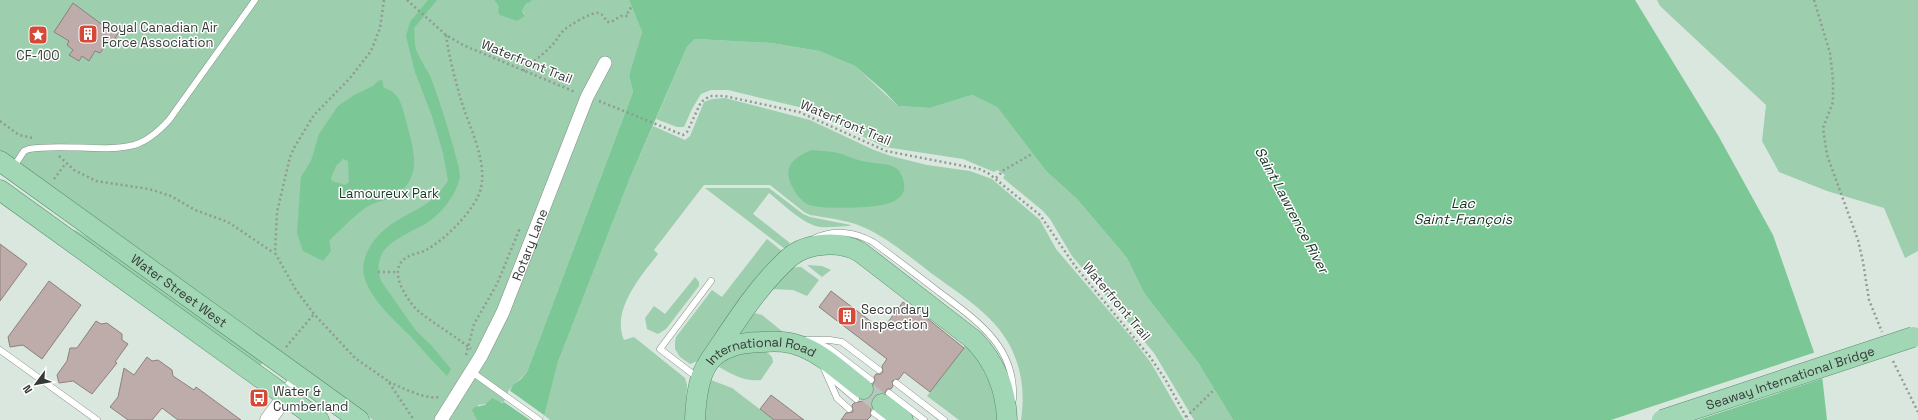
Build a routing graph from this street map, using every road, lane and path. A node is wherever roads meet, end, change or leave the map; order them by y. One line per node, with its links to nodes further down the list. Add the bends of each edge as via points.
1 (255, 0): 11 (lane, via 168,120 154,135 135,145 122,147)
2 (384, 0): 20 (path, via 380,28 371,51 350,78 314,115 295,146 276,212)
3 (408, 0): 6 (path, Waterfront Trail)
4 (1814, 0): 31 (path, via 1830,53 1833,80 1833,102 1823,128 1827,155 1858,240 1869,300)
5 (632, 6): 8 (path, via 628,16 621,16 611,22 607,22 604,16 598,13 573,24)
6 (446, 35): 8 (path, Waterfront Trail); 24 (path, via 453,72 481,165 481,186 474,205 461,220 434,245 408,256 400,264)
7 (604, 63): 9 (street, Rotary Lane)
8 (523, 71): 9 (path, Waterfront Trail)
9 (587, 97): 15 (path, Waterfront Trail, via 683,135 705,99 715,95 724,96 799,112 886,152 979,169); 35 (street, Rotary Lane, via 528,252)
10 (0, 121): 11 (path, via 19,135 39,138)
11 (50, 147): 13 (path); 14 (lane, via 27,149)
12 (1032, 154): 15 (path, via 1004,170)
13 (66, 163): 17 (path); 20 (path, via 82,176 96,181 145,188 164,194 195,210 228,222)
14 (4, 171): 17 (main road, Water Street West)
15 (996, 178): 55 (path, Waterfront Trail, via 1040,215 1075,266 1150,357)
16 (0, 190): 50 (main road, Water Street West)
17 (44, 193): 39 (main road, Water Street West)
18 (521, 226): 32 (path, via 497,284 474,324)
19 (830, 233): 21 (lane, via 812,240); 22 (lane, via 844,234 859,240); 54 (lane, via 852,234 874,242 984,327 999,346 1009,368 1012,379)
20 (275, 253): 29 (path, via 296,290)
21 (791, 256): 38 (main road, via 765,284); 54 (main road, via 808,248 833,244 851,247 860,252 974,340 984,351 998,376)
22 (884, 259)
23 (378, 272): 24 (path)
24 (398, 272): 32 (path, via 401,285 413,306)
25 (711, 282): 44 (lane, via 660,349)
26 (921, 287): 27 (lane)
27 (946, 306)
28 (952, 311): 54 (lane, via 980,333 999,356 1009,380)
29 (314, 314): 39 (path); 45 (path, via 345,349)
30 (1916, 336): 68 (main road, Seaway International Bridge, bridge)
31 (1884, 337)
32 (468, 346): 35 (path); 37 (path)
33 (810, 346): 38 (main road, International Road, via 804,347 781,341 737,343); 40 (lane); 41 (lane, via 830,340 842,342); 47 (main road, International Road)
34 (0, 350): 56 (lane)
35 (481, 356): 42 (street, Rotary Lane)
36 (1892, 358): 53 (path)
37 (465, 359)
38 (710, 360): 44 (main road, International Road)
39 (277, 361): 43 (main road, Water Street West)
40 (825, 370): 47 (lane, via 832,380); 52 (lane, via 836,398)
41 (879, 370)
42 (472, 372): 61 (street, Rotary Lane); 62 (lane)
43 (300, 377): 50 (street); 59 (main road, Water Street West)
44 (700, 379): 63 (main road, International Road)
45 (388, 381): 49 (path, via 436,398); 60 (path)
46 (896, 383): 66 (lane)
47 (863, 389)
48 (1215, 389): 55 (path)
49 (445, 392)
50 (286, 397): 57 (street); 58 (main road, Water Street West)
51 (882, 407): 64 (main road); 65 (lane)
52 (848, 409)
53 (1918, 412)
54 (1010, 414)
55 (1186, 416): 67 (path, Waterfront Trail)
56 (97, 420)
57 (268, 420)
58 (318, 420)
59 (359, 420)
60 (414, 420)
61 (441, 420)
62 (539, 420)
63 (695, 420)
64 (903, 420)
65 (924, 420)
66 (944, 420)
67 (1188, 420)
68 (1662, 420)

